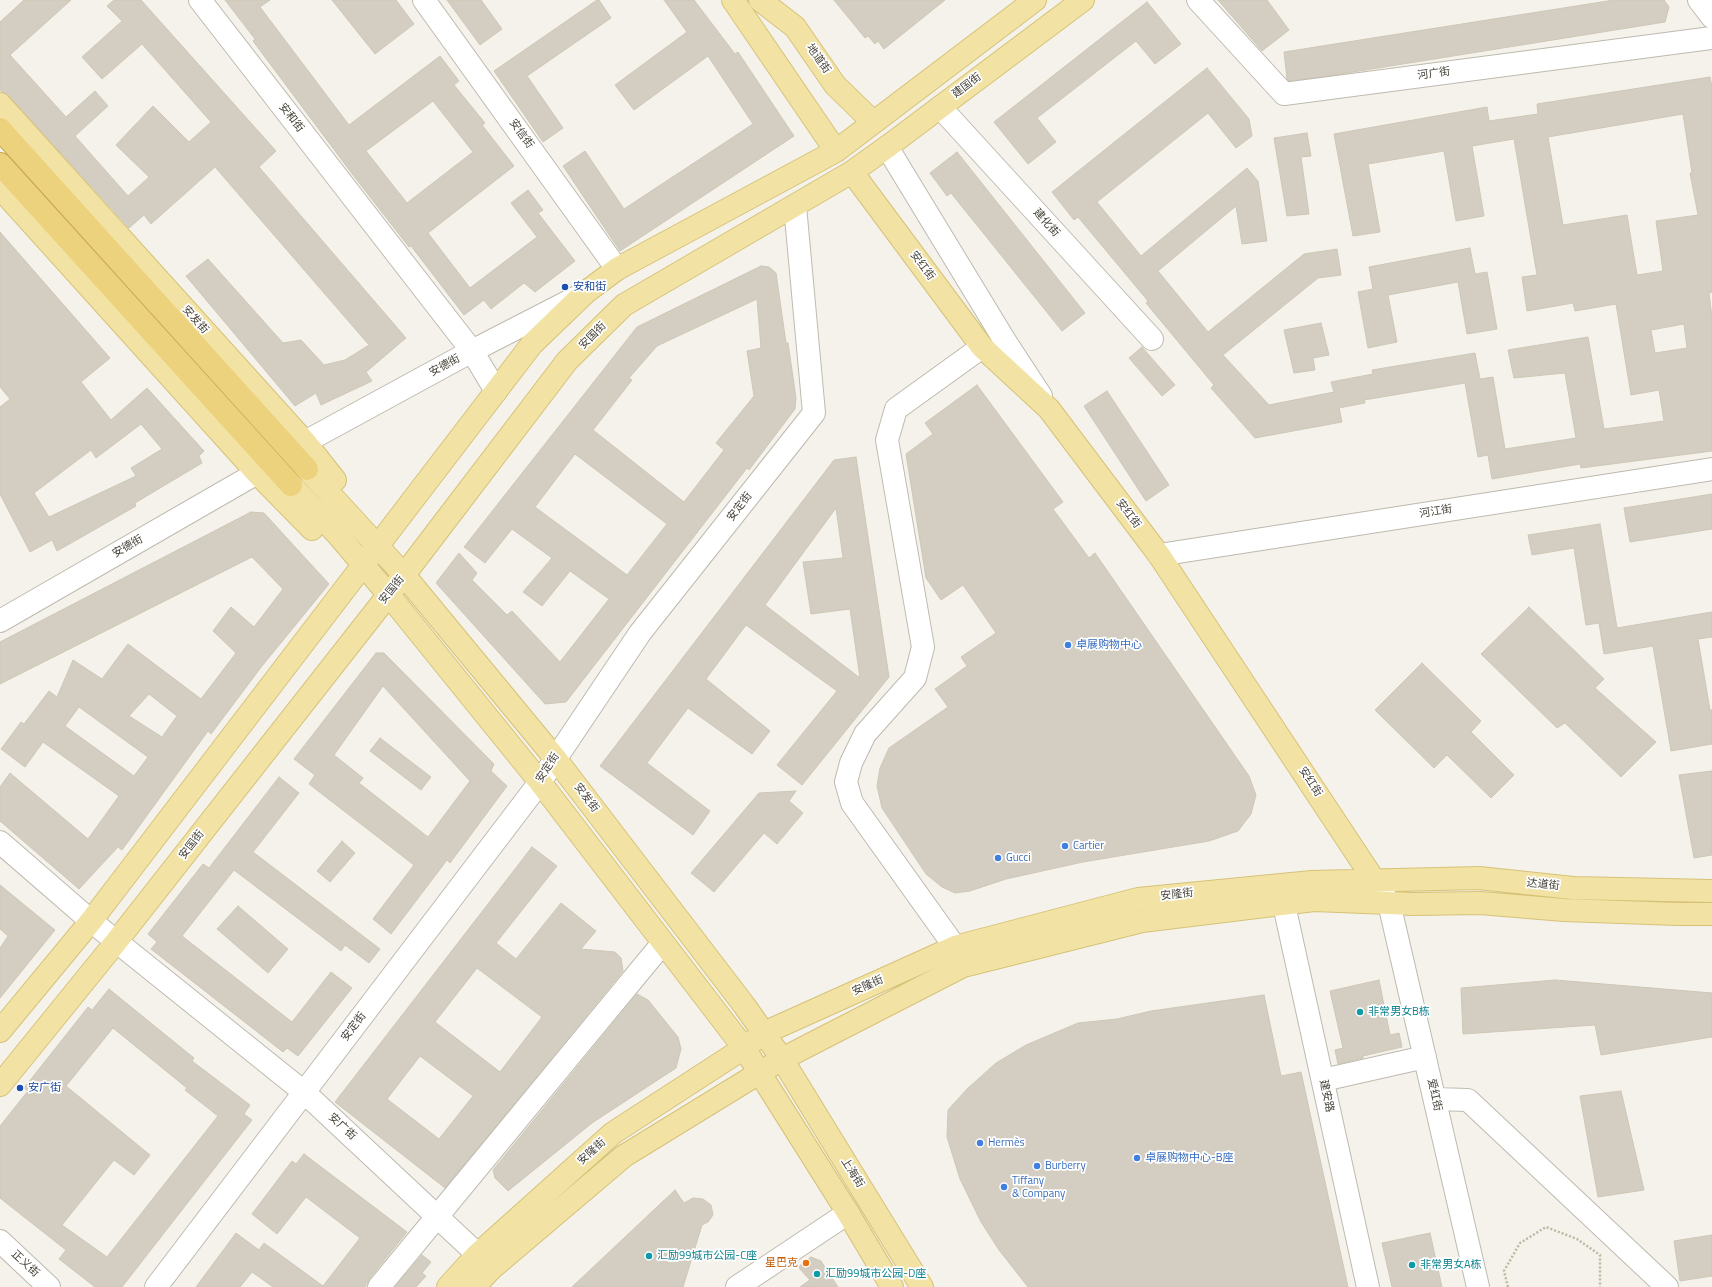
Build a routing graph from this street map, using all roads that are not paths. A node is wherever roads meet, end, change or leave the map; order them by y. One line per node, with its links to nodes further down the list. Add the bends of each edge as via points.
1 (200, 0): 25 (street, 安和街)
2 (424, 0): 21 (street, 安信街)
3 (733, 0): 16 (main road)
4 (760, 0): 13 (main road, 地道街, via 795,28 836,85)
5 (1035, 0): 13 (main road)
6 (1083, 0): 12 (main road, 建国街)
7 (1198, 0): 10 (street, 河广街, via 1284,94)
8 (1699, 0): 9 (street)
9 (1712, 17)
10 (1712, 38)
11 (0, 104): 28 (main road, 安发街)
12 (940, 107): 15 (main road, 建国街); 23 (street, 建化街)
13 (873, 122): 16 (main road)
14 (0, 129): 29 (highway, 安发街)
15 (888, 147): 18 (main road, 建国街); 27 (street)
16 (836, 151): 21 (main road)
17 (0, 164): 32 (highway)
18 (852, 172): 20 (main road, 安国街); 24 (main road, 安红街)
19 (0, 188): 31 (main road)
20 (795, 206): 36 (main road, 安国街, via 624,305 567,361); 39 (street, 安定街, via 814,413 640,633)
21 (617, 269): 22 (main road)
22 (586, 292): 25 (street, 安德街); 26 (main road, via 532,344)
23 (1152, 339)
24 (982, 347): 27 (main road, 安红街); 50 (street, via 896,409 887,440 924,647 915,678 865,734 851,763 846,782 852,803)
25 (472, 351): 26 (street, 安和街); 28 (street, 安德街)
26 (496, 391): 33 (main road)
27 (1049, 409): 34 (main road, 安红街)
28 (305, 442): 33 (main road, 安发街, via 345,492)
29 (307, 469): 33 (main road, 安发街)
30 (1712, 469): 34 (street, 河江街)
31 (257, 473): 35 (main road, via 311,529); 38 (street, 安德街)
32 (291, 485): 35 (main road, via 338,534)
33 (378, 546): 35 (main road); 36 (main road, 安发街)
34 (1159, 555): 42 (main road, 安红街)
35 (364, 567): 37 (main road); 47 (main road)
36 (404, 575): 37 (main road, 安国街); 39 (main road, 安发街)
37 (388, 594): 40 (main road); 48 (main road, 安国街)
38 (0, 621)
39 (555, 758): 40 (street, 安定街); 52 (main road, 安发街)
40 (540, 782): 49 (main road); 59 (street, 安定街)
41 (0, 842): 47 (street, 安广街)
42 (1374, 880): 43 (main road, 达道街, via 1479,878 1573,888); 44 (street, 爱红街); 50 (main road, 安隆街, via 1312,882 1138,899)
43 (1712, 891)
44 (1389, 903): 45 (main road, 安隆街, via 1314,900); 46 (main road, via 1480,903 1564,910); 54 (street, 爱红街)
45 (1284, 905): 55 (main road, 安隆街, via 1142,921 963,966); 57 (street, 建安路)
46 (1712, 914)
47 (91, 921): 48 (street, 安广街); 51 (main road)
48 (116, 942): 58 (main road, 安国街); 59 (street, 安广街)
49 (662, 944): 53 (main road); 62 (street)
50 (955, 947): 52 (main road, 安隆街)
51 (0, 1031)
52 (764, 1033): 53 (main road, 安隆街); 55 (main road, 安发街)
53 (744, 1048): 56 (main road); 64 (main road, 安隆街, via 613,1134)
54 (1425, 1057): 57 (street); 60 (street, 爱红街)
55 (782, 1059): 56 (main road, 安隆街); 72 (main road, 上海街)
56 (760, 1072): 61 (main road); 64 (main road, 安隆街, via 624,1156)
57 (1322, 1080): 73 (street, 建安路)
58 (0, 1085)
59 (305, 1093): 62 (street, 安广街); 67 (street, 安定街)
60 (1435, 1099): 74 (street, 爱红街); 75 (street, via 1468,1100)
61 (848, 1213): 65 (street); 71 (main road)
62 (438, 1216): 64 (street, 安广街); 68 (street)
63 (0, 1241): 66 (street, 正义街)
64 (484, 1261): 69 (main road, 安隆街); 70 (main road, 安隆街)
65 (744, 1285)
66 (49, 1287)
67 (156, 1287)
68 (379, 1287)
69 (448, 1287)
70 (474, 1287)
71 (892, 1287)
72 (922, 1287)
73 (1368, 1287)
74 (1478, 1287)
75 (1667, 1287)

